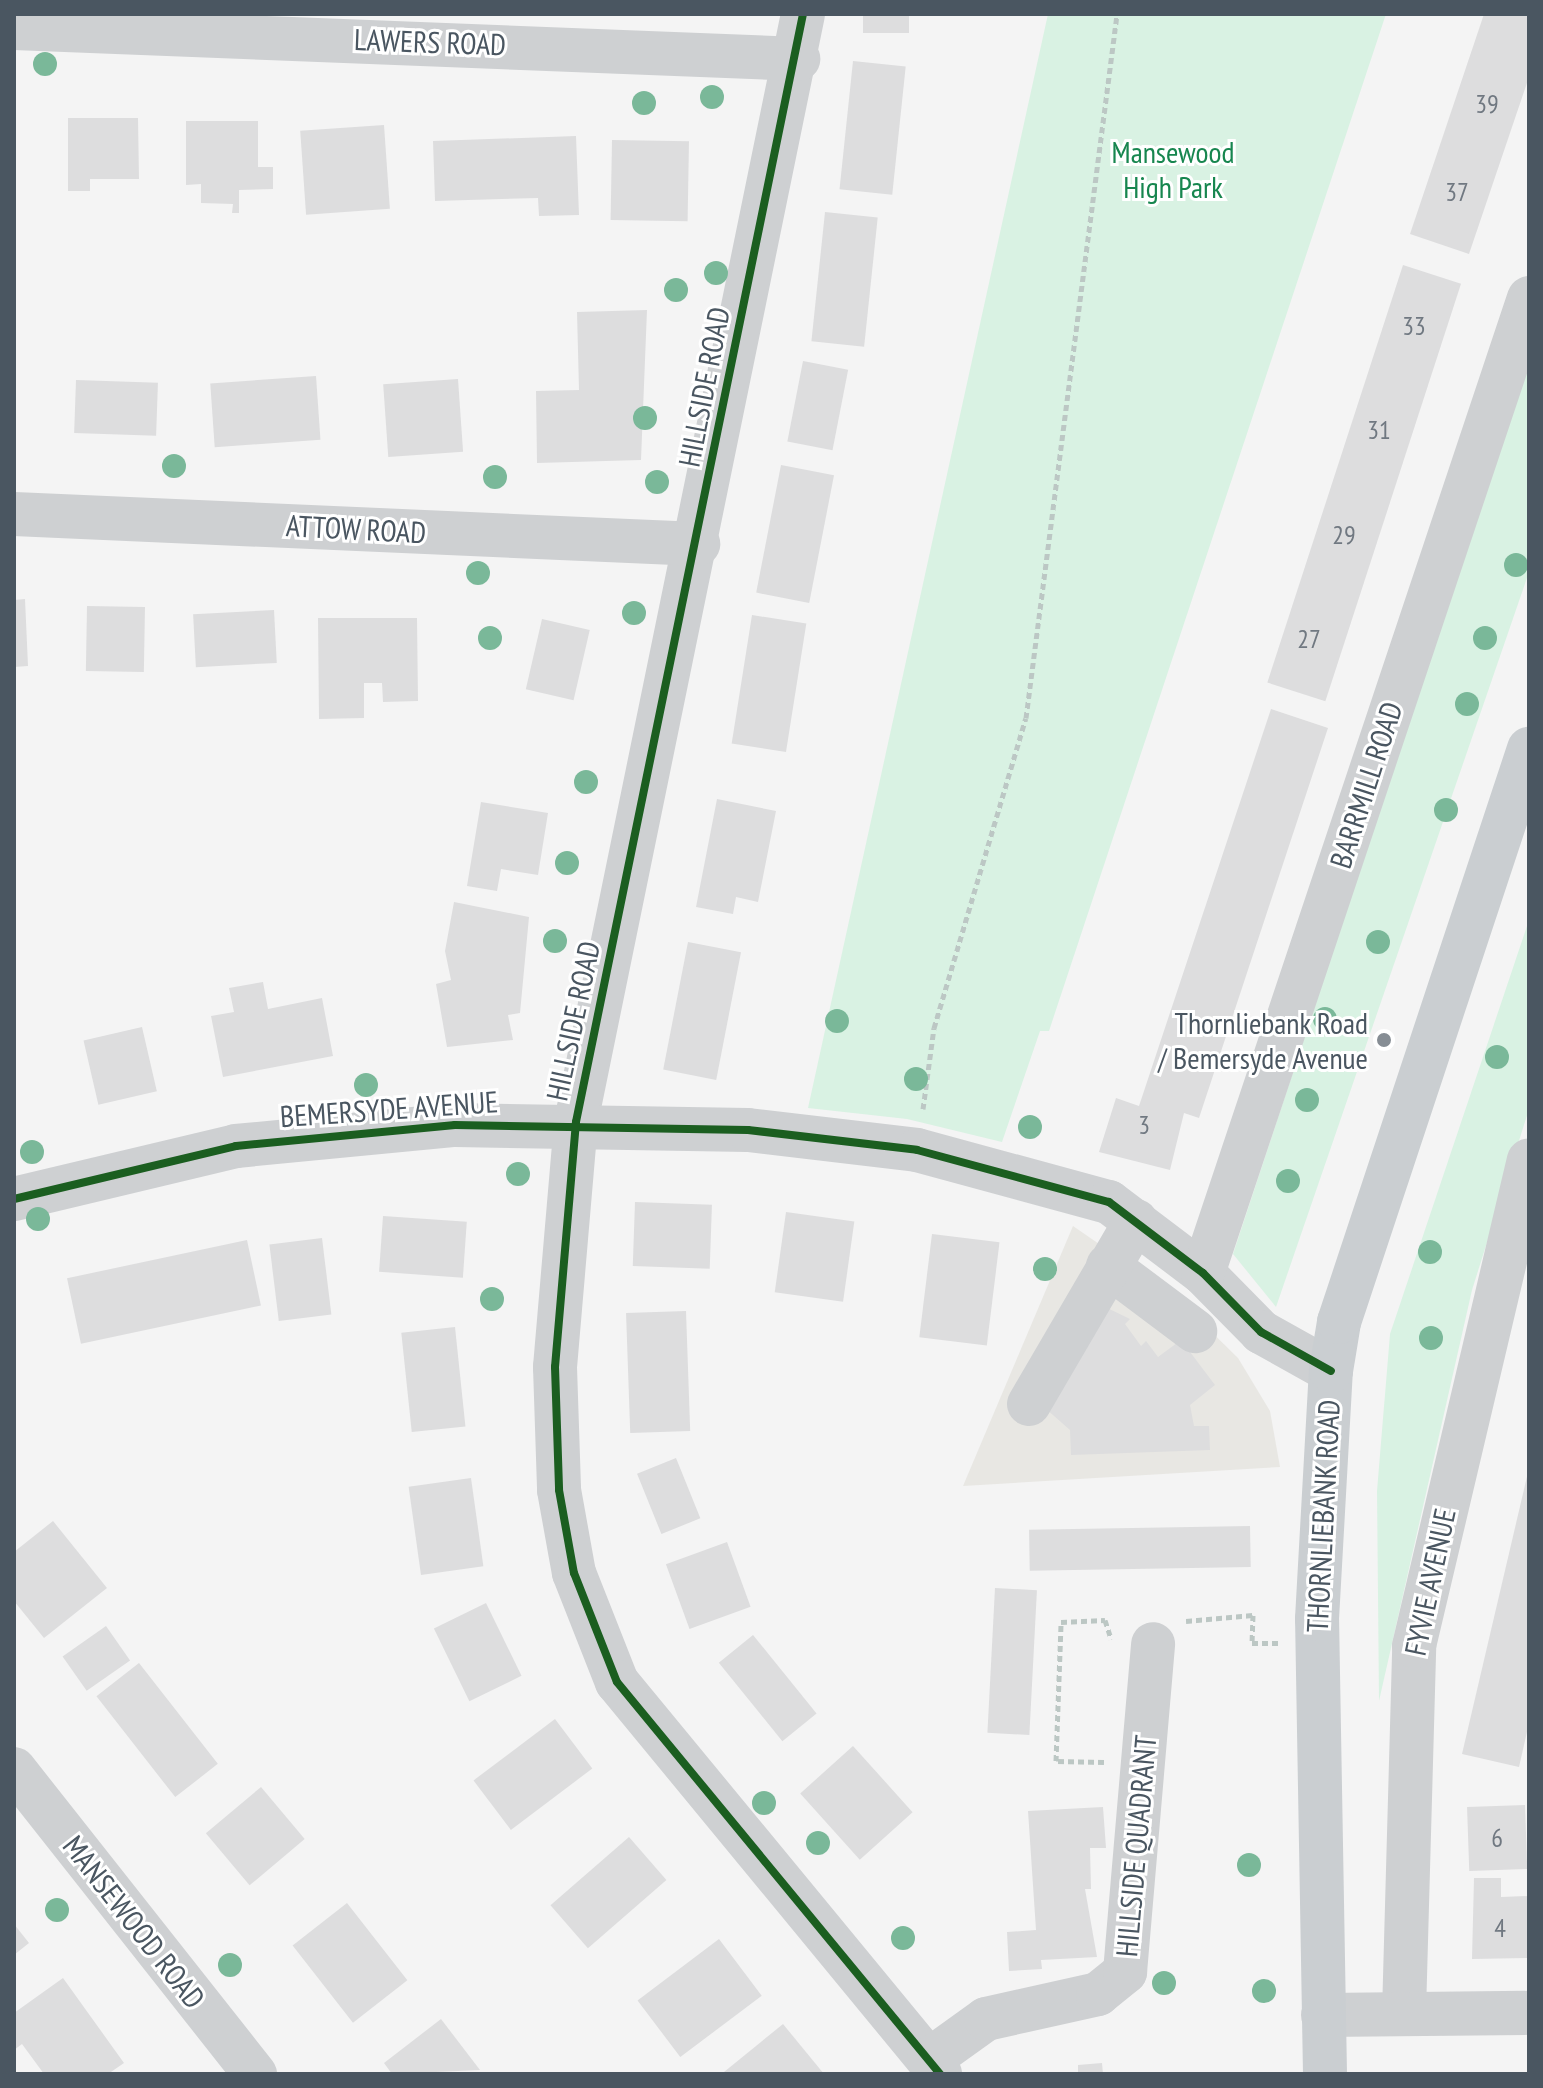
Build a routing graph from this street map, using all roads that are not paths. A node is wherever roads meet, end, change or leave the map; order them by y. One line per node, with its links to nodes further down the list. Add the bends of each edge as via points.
1 (803, 14): 3 (street, HILLSIDE ROAD)
2 (14, 28): 3 (street, LAWERS ROAD)
3 (798, 59): 6 (street, HILLSIDE ROAD)
4 (1529, 298): 13 (street, BARRMILL ROAD)
5 (14, 514): 6 (street, ATTOW ROAD)
6 (698, 544): 8 (street, HILLSIDE ROAD)
7 (1529, 749): 15 (main road, THORNLIEBANK ROAD, via 1339,1322)
8 (576, 1122): 10 (street, BEMERSYDE AVENUE, via 350,1132 236,1146); 11 (street, BEMERSYDE AVENUE, via 748,1130 917,1150 1042,1179 1109,1202); 22 (street, HILLSIDE ROAD, via 555,1367 559,1490 598,1642 617,1682 706,1798)
9 (1529, 1160): 19 (street, FYVIE AVENUE, via 1414,1646)
10 (14, 1199)
11 (1136, 1221): 12 (street); 13 (street, BEMERSYDE AVENUE)
12 (1108, 1266): 14 (street); 16 (street)
13 (1203, 1273): 15 (street, BEMERSYDE AVENUE, via 1261,1332)
14 (1195, 1331)
15 (1331, 1371): 21 (main road, THORNLIEBANK ROAD, via 1317,1619)
16 (1029, 1404)
17 (1150, 1645): 22 (street, HILLSIDE QUADRANT, via 1125,1972 1098,1994 986,2019)
18 (14, 1769): 23 (street, MANSEWOOD ROAD)
19 (1404, 2013): 20 (street); 21 (street)
20 (1529, 2013)
21 (1323, 2015): 24 (main road, THORNLIEBANK ROAD)
22 (935, 2067)
23 (255, 2074)
24 (1325, 2074)

